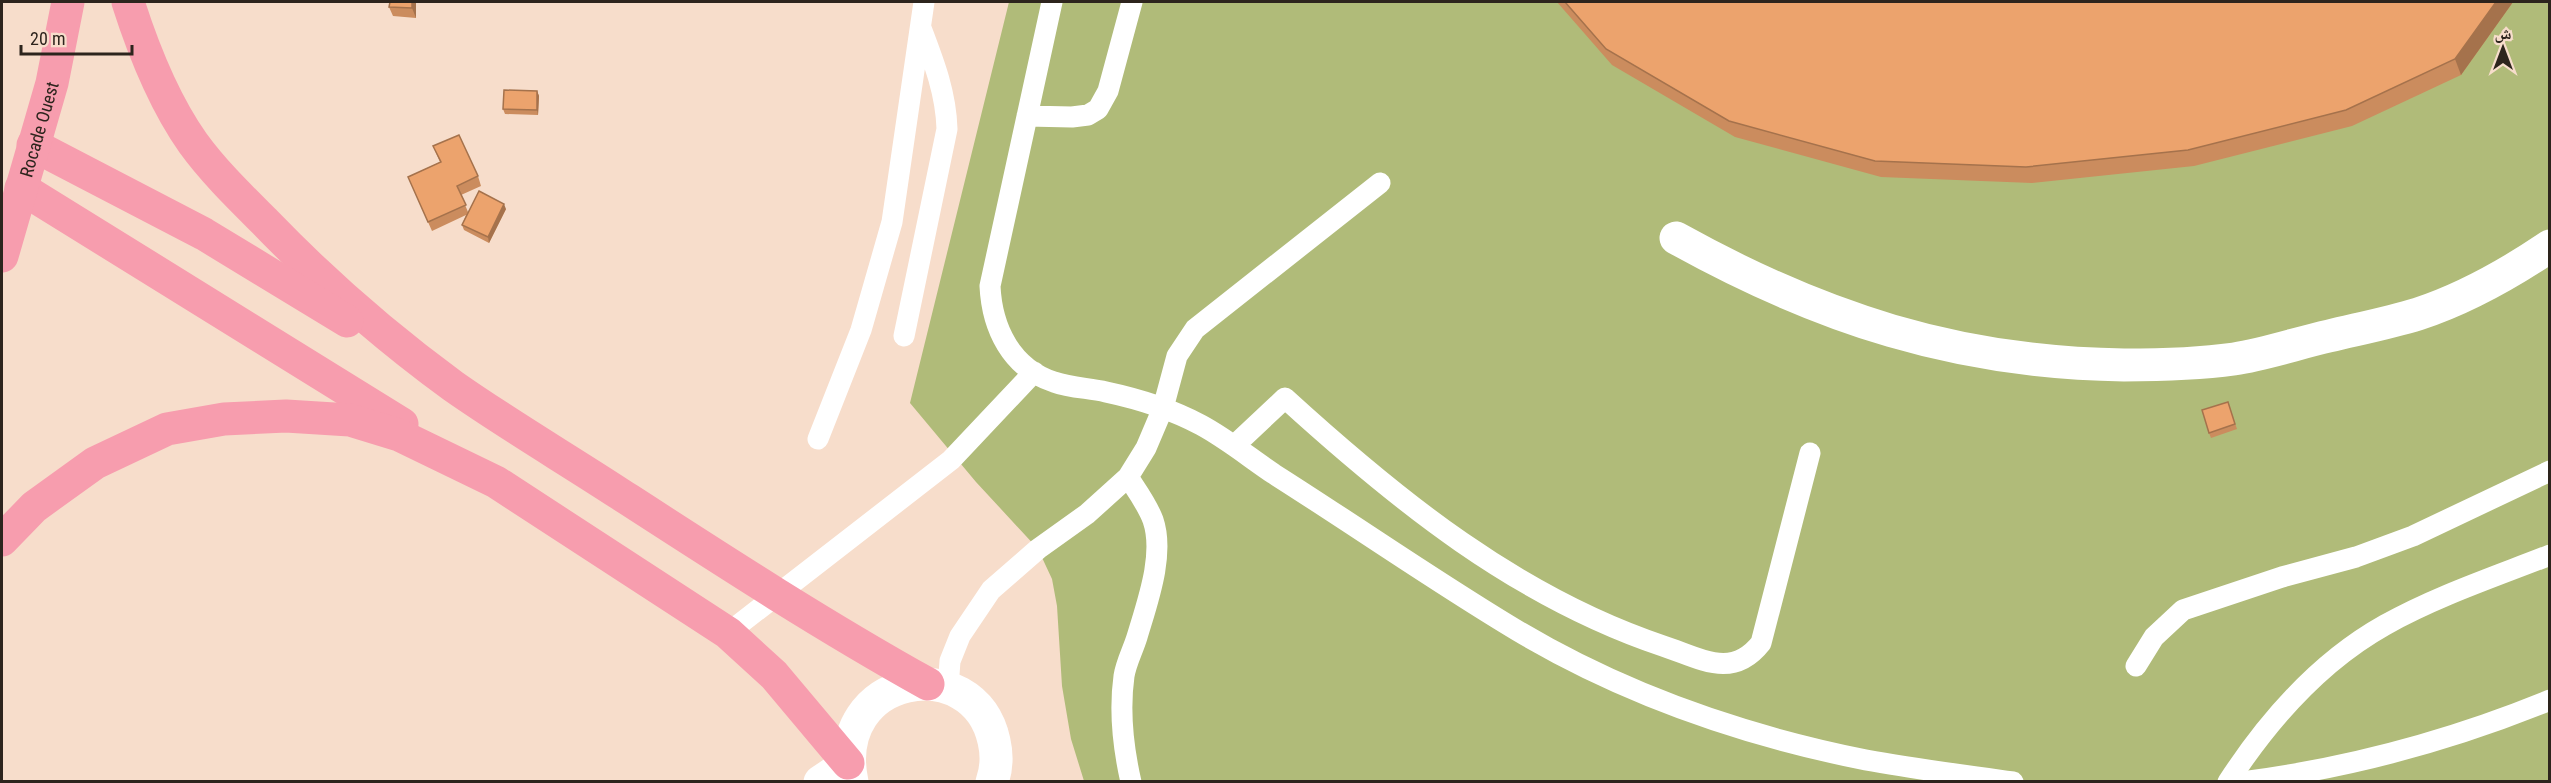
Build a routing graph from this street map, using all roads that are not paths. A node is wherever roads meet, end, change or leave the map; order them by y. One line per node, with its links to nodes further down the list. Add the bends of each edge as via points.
1 (68, 2): 8 (highway, Rocade Ouest, via 52,83)
2 (128, 2): 16 (highway, via 137,32 193,143 305,263 392,340)
3 (924, 2): 6 (lane)
4 (1052, 2): 7 (lane)
5 (1131, 2): 7 (lane, via 1108,91 1098,109 1072,117)
6 (920, 25): 14 (lane, via 942,86 947,129); 18 (lane, via 892,222 861,330)
7 (1027, 117): 15 (lane, via 990,286 991,306 1001,336 1019,361)
8 (33, 145): 10 (highway, Rocade Ouest); 16 (highway, via 204,234)
9 (1380, 183): 17 (lane, via 1195,328 1177,356)
10 (21, 188): 13 (highway, Rocade Ouest); 23 (highway)
11 (1676, 238): 12 (street, via 1806,303 1945,346 2017,358 2162,365 2235,359 2418,314 2476,289)
12 (2550, 246)
13 (2, 256)
14 (904, 336)
15 (1034, 372): 17 (lane, via 1052,381); 26 (lane, via 951,459)
16 (454, 386): 26 (highway)
17 (1163, 408): 19 (lane); 22 (lane)
18 (818, 439)
19 (1235, 445): 20 (lane, via 1285,398 1424,515 1542,595 1606,625 1720,665 1744,660 1761,643); 35 (lane, via 1519,632 1644,693 1788,742 1868,760)
20 (1810, 453)
21 (2550, 471): 28 (lane, via 2412,536 2183,610 2154,637)
22 (1128, 477): 29 (lane, via 991,590 960,636); 34 (lane, via 1146,504 1157,541 1151,579 1124,675 1124,751)
23 (496, 482): 24 (highway, via 399,435 350,420 286,416 224,419 167,429 95,463 34,507); 27 (highway)
24 (2, 540)
25 (2550, 555): 36 (lane, via 2442,597 2385,625 2355,645 2299,691 2272,720)
26 (777, 595): 27 (lane); 29 (highway, via 835,632)
27 (728, 633): 31 (highway, via 774,675)
28 (2136, 666)
29 (938, 686): 31 (street, via 906,685 870,705 849,742); 32 (street, via 967,698 982,713 994,742)
30 (2550, 700): 37 (lane, via 2427,745 2329,768)
31 (850, 772): 33 (street)
32 (995, 779)
33 (820, 782)
34 (1131, 782)
35 (2013, 782)
36 (2228, 782)
37 (2242, 782)

